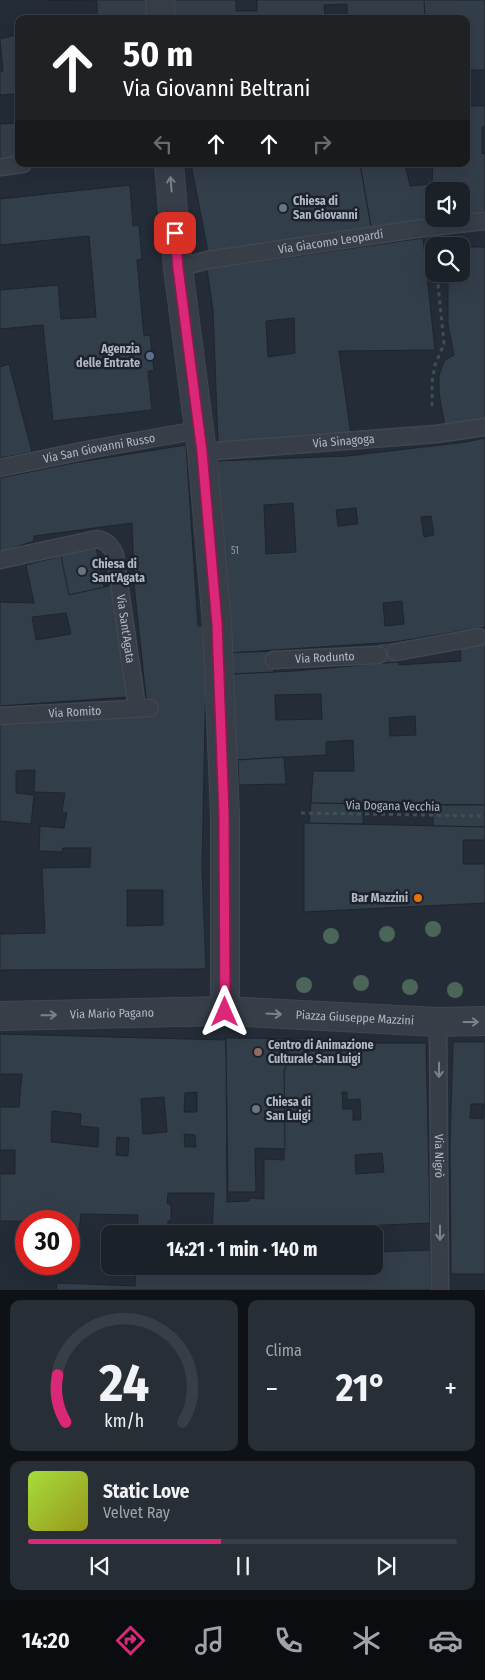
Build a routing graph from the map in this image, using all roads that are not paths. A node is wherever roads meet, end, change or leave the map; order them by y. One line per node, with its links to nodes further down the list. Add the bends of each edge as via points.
1 (160, 0): 2 (street)
2 (161, 15)
3 (15, 165): 4 (lane)
4 (0, 167)
5 (169, 167): 7 (street, one-way to 5)
6 (485, 220): 7 (lane, Via Giacomo Leopardi, via 208,260)
7 (178, 268): 9 (street)
8 (485, 427): 9 (lane, Via Sinagoga, via 436,434)
9 (200, 441): 10 (lane, Via San Giovanni Russo, via 92,449); 18 (street, via 217,624 224,663 213,704 222,758 225,824)
10 (0, 468)
11 (0, 560): 16 (lane, Via Sant'Agata, via 97,539 112,547)
12 (479, 637): 13 (lane)
13 (396, 652)
14 (378, 655): 15 (lane, Via Rodunto)
15 (274, 660)
16 (144, 708): 17 (lane, Via Romito)
17 (0, 716)
18 (225, 1012): 19 (street, Via Mario Pagano, one-way to 18); 21 (street, Piazza Giuseppe Mazzini, one-way to 21)
19 (0, 1016)
20 (485, 1021): 21 (street, Piazza Giuseppe Mazzini, one-way to 20)
21 (438, 1022): 22 (lane, Via Nigrò, one-way to 22)
22 (440, 1290)

